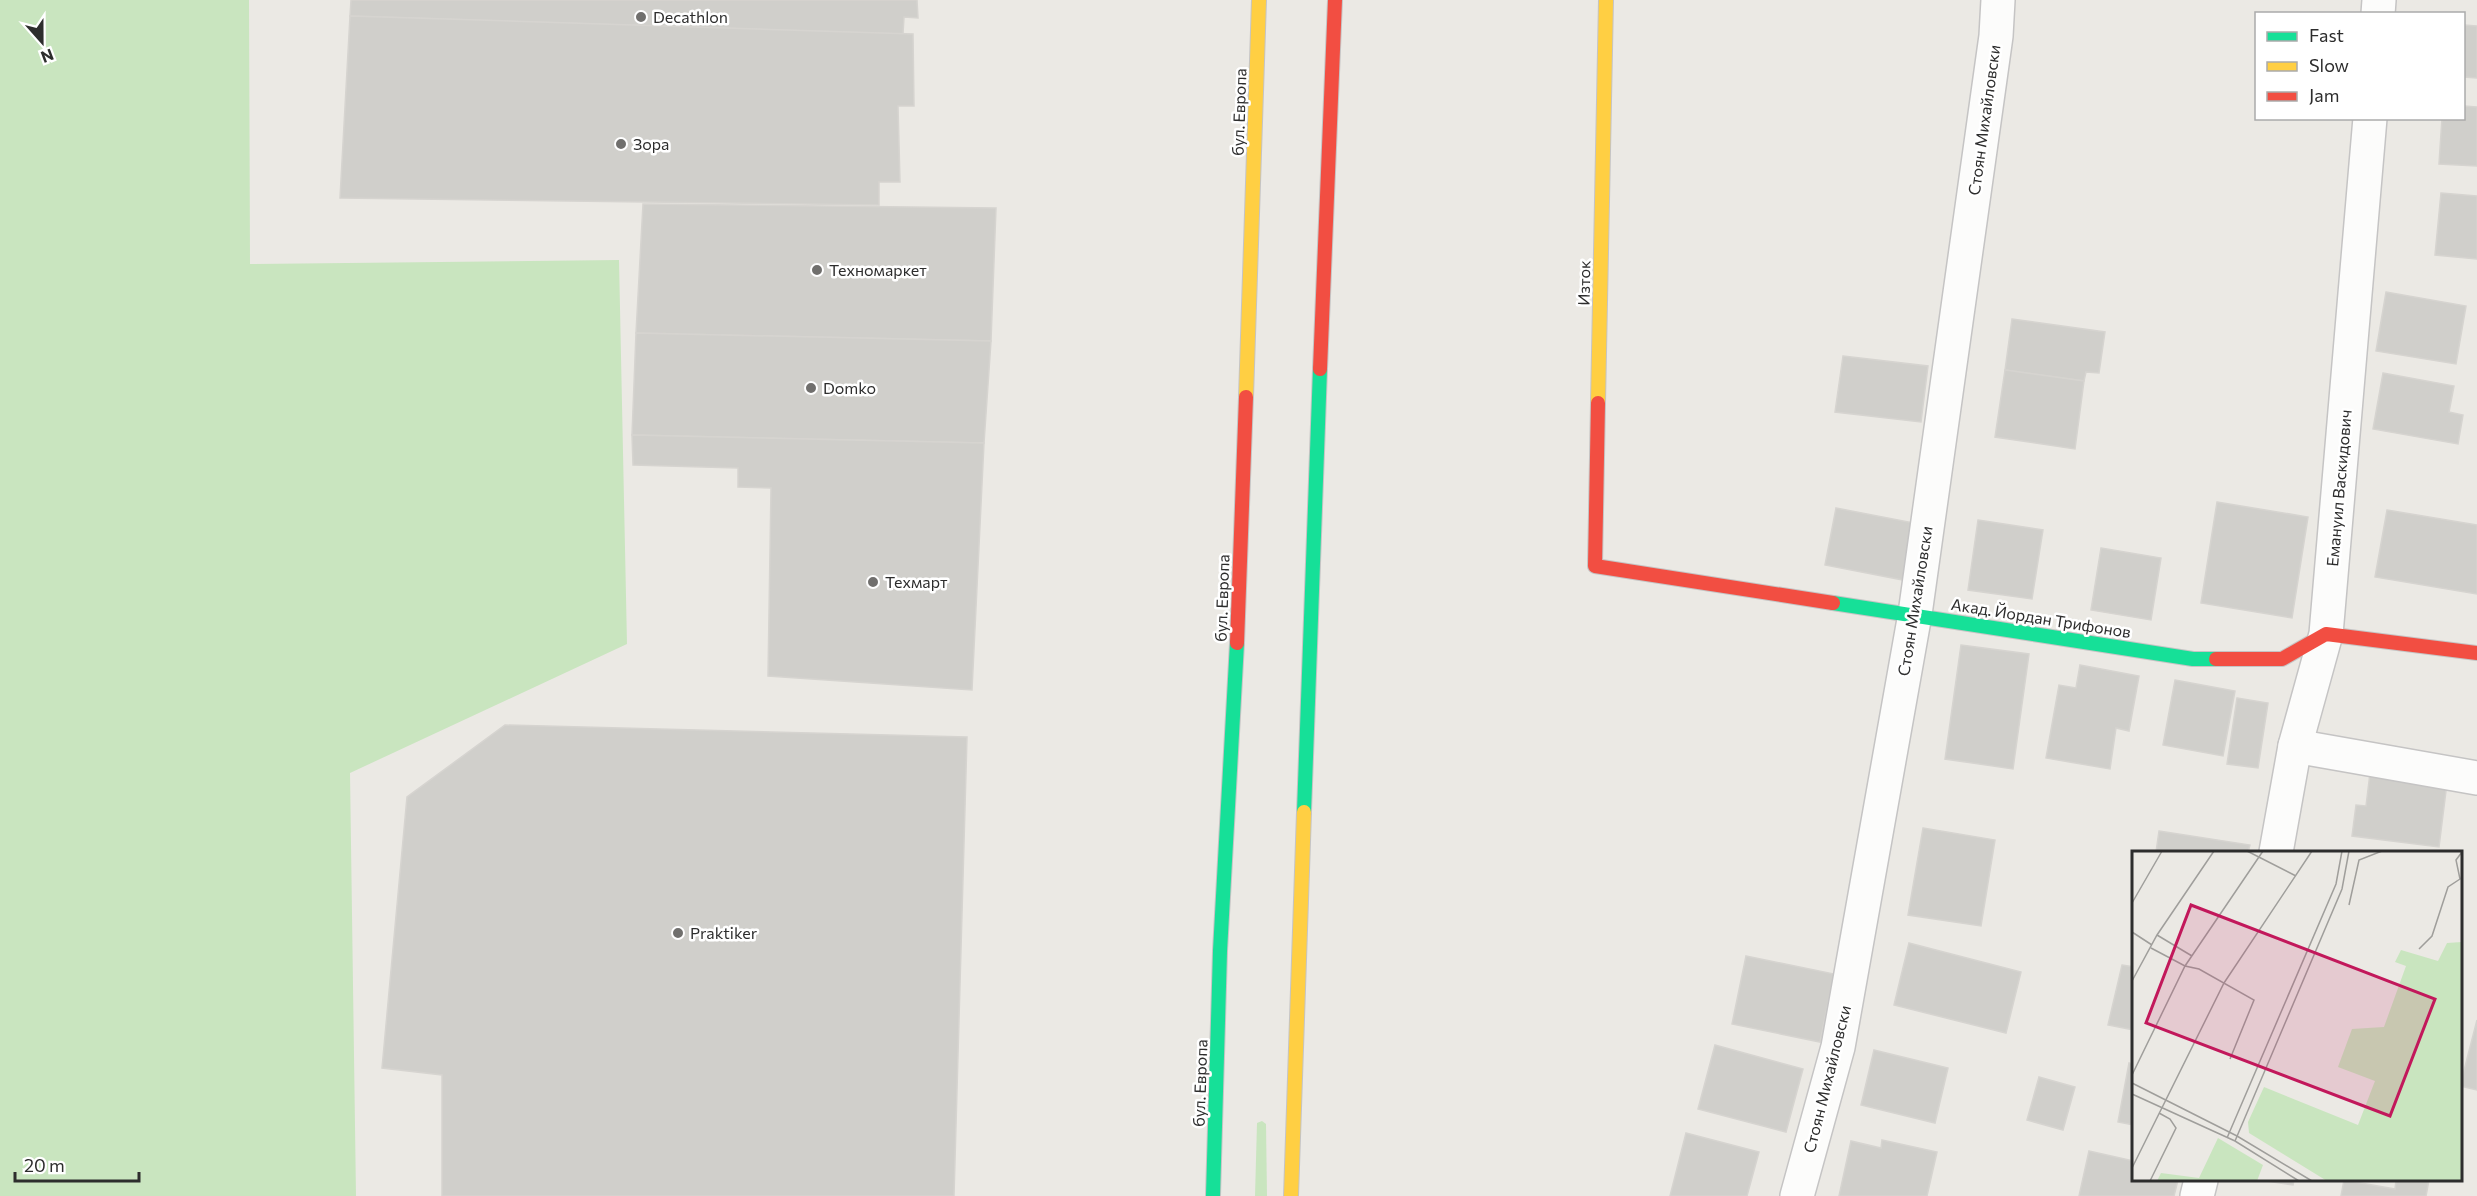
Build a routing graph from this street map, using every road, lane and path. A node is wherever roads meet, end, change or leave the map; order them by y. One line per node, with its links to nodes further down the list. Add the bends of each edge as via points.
1 (1259, 0): 14 (street, бул. Европа, via 1235,707 1220,951)
2 (1335, 0): 15 (street, via 1306,722)
3 (1606, 0): 6 (street, Изток)
4 (1998, 0): 7 (street, Стоян Михайловски)
5 (2370, 120): 8 (street, Емануил Васкидович)
6 (1595, 566): 7 (street, Акад. Йордан Трифонов)
7 (1915, 614): 8 (street, Акад. Йордан Трифонов, via 2193,659 2282,658); 16 (street, Стоян Михайловски, via 1838,1047)
8 (2326, 634): 9 (street); 10 (street, Емануил Васкидович)
9 (2477, 653)
10 (2295, 746): 11 (street); 12 (street, Емануил Васкидович)
11 (2477, 778)
12 (2276, 851)
13 (2201, 1181): 17 (street)
14 (1213, 1196)
15 (1292, 1196)
16 (1797, 1196)
17 (2197, 1196)

